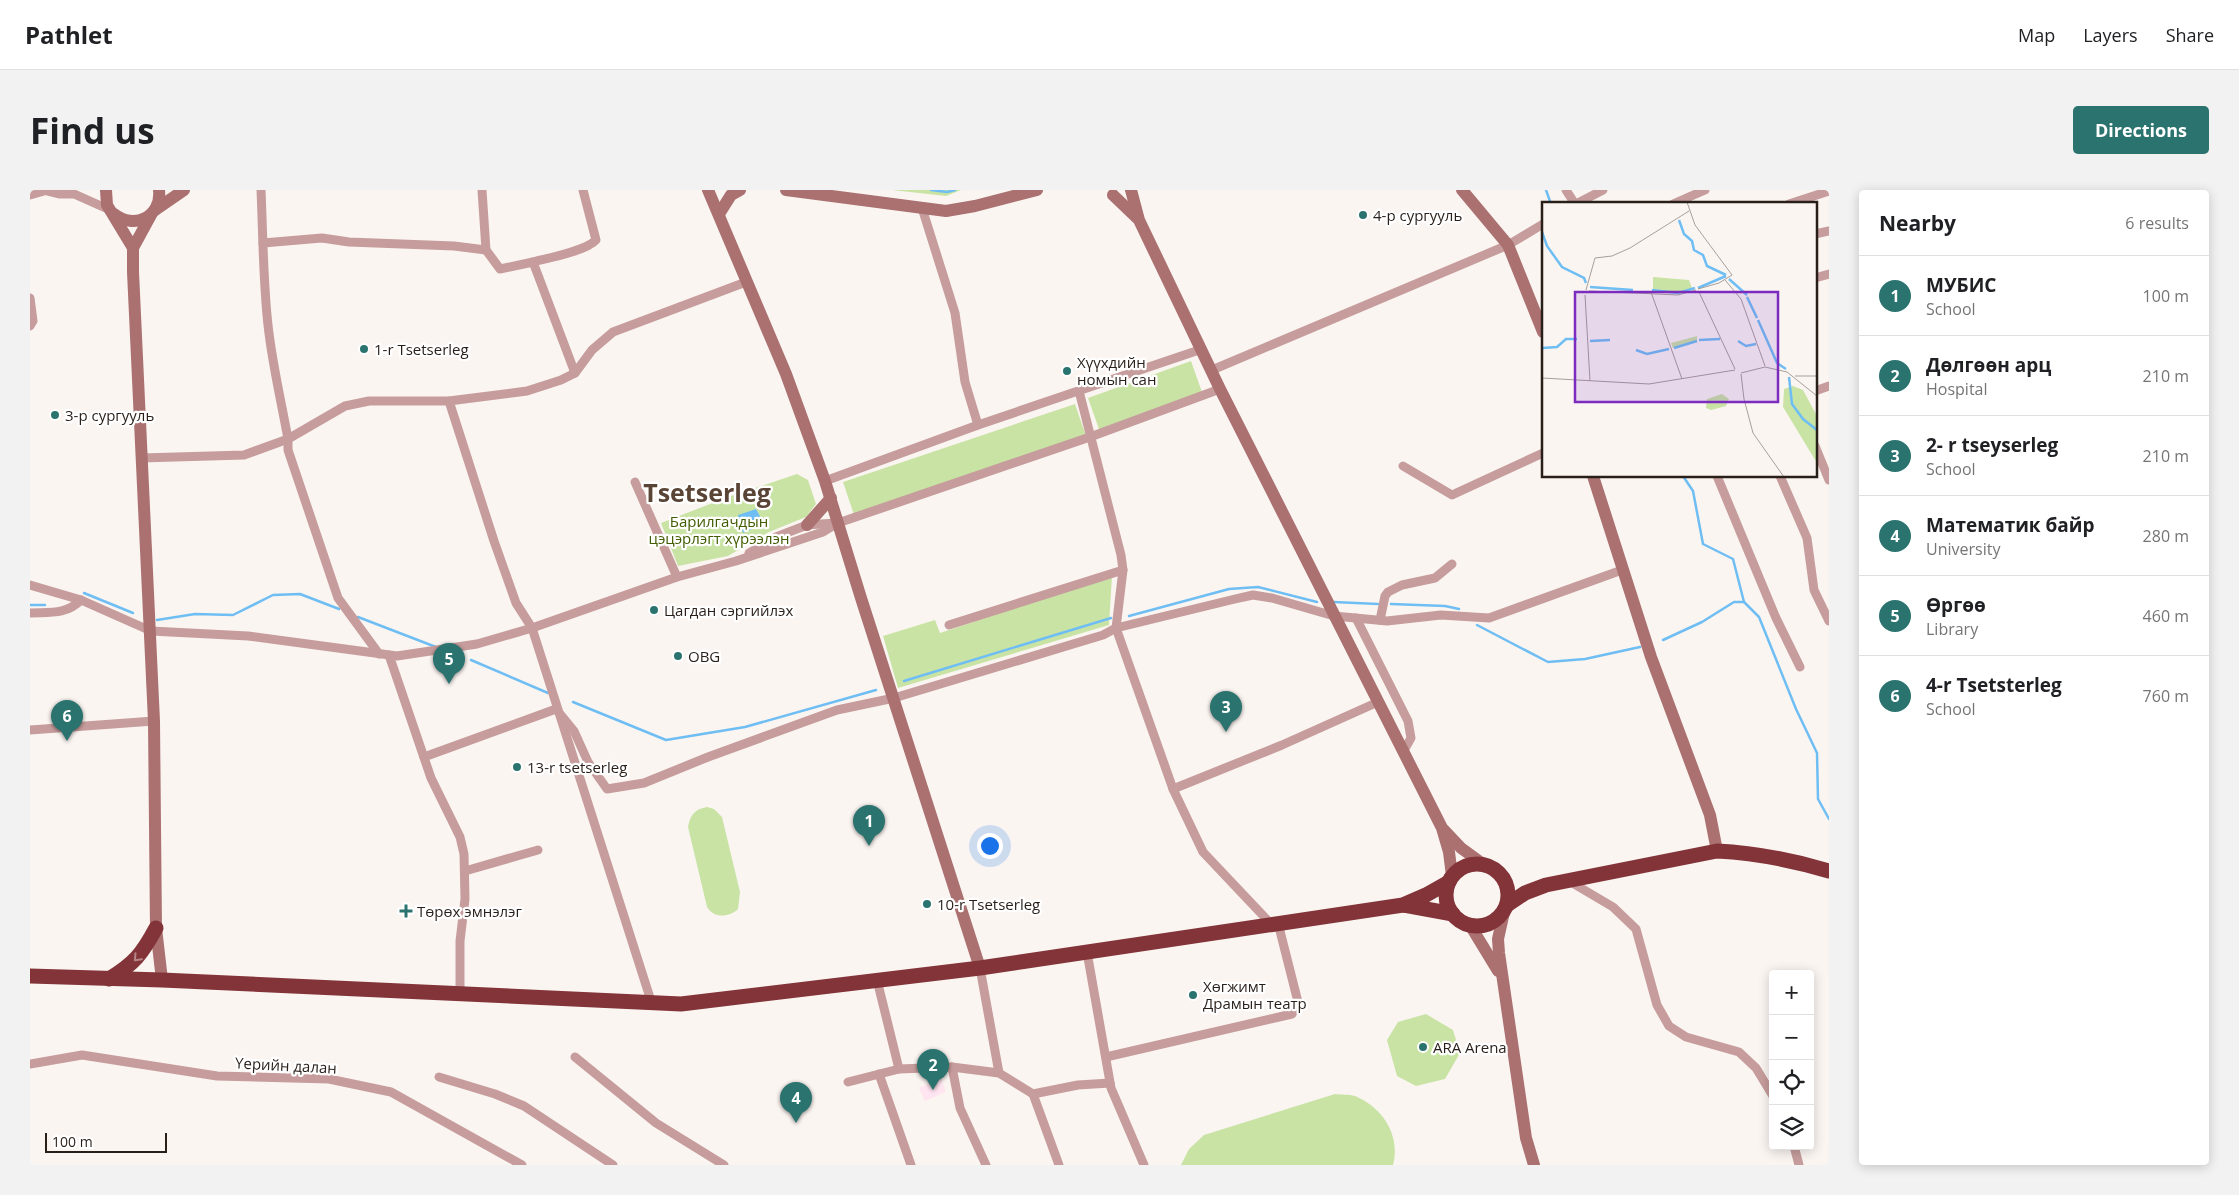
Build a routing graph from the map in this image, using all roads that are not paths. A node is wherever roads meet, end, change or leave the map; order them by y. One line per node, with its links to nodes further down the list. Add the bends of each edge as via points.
1 (88, 190): 20 (street)
2 (106, 190): 27 (street)
3 (159, 190): 28 (street, via 159,200)
4 (184, 190): 28 (street)
5 (262, 190): 34 (street)
6 (482, 190): 37 (street)
7 (583, 190): 38 (street, via 596,240 571,252)
8 (708, 190): 29 (street)
9 (740, 190): 29 (street, via 732,195)
10 (786, 190): 26 (street)
11 (1038, 190): 26 (street, via 946,211)
12 (1131, 190): 19 (street, via 1119,196); 30 (street)
13 (1462, 190): 35 (street)
14 (1566, 190): 22 (street)
15 (1603, 190): 23 (street)
16 (1705, 190): 24 (street)
17 (44, 191): 20 (street); 21 (street)
18 (1829, 191): 25 (street)
19 (1108, 192): 30 (street)
20 (74, 194): 27 (street)
21 (30, 195)
22 (1575, 202)
23 (1580, 202)
24 (1678, 202)
25 (1795, 202)
26 (922, 208): 53 (street, via 955,313 965,382)
27 (112, 212): 28 (street, via 124,220 135,222); 36 (street)
28 (153, 212): 36 (street)
29 (719, 214): 41 (street)
30 (1139, 220): 45 (street)
31 (1542, 225): 35 (street)
32 (1829, 231): 33 (street)
33 (1816, 234)
34 (263, 243): 37 (street, via 322,238); 55 (street, via 268,326)
35 (1508, 245): 44 (street); 46 (street)
36 (133, 248): 58 (street)
37 (486, 250): 38 (street, via 500,269)
38 (533, 262): 47 (street)
39 (1829, 274): 40 (street)
40 (1816, 278)
41 (746, 282): 47 (street, via 613,332 592,350); 64 (street, via 786,374)
42 (30, 298): 43 (street, via 33,321)
43 (30, 326)
44 (1542, 330)
45 (1202, 349): 46 (street); 50 (street)
46 (1212, 370): 49 (street)
47 (575, 373): 52 (street, via 527,391)
48 (1829, 386): 51 (street)
49 (1220, 389): 54 (street); 77 (street)
50 (1079, 391): 53 (street); 54 (street)
51 (1816, 391)
52 (449, 401): 55 (street, via 369,401 345,406); 82 (street, via 516,603)
53 (978, 425): 64 (street)
54 (1090, 436): 67 (street); 71 (street)
55 (288, 438): 58 (street, via 244,455); 85 (street, via 288,450 338,598)
56 (1816, 448): 63 (street)
57 (1542, 453): 59 (street, via 1452,495)
58 (141, 458): 84 (street)
59 (1403, 466)
60 (1594, 478): 72 (street)
61 (1718, 478): 87 (street)
62 (1781, 478): 80 (street, via 1807,538 1814,590)
63 (1829, 480)
64 (825, 481): 66 (street)
65 (635, 482): 73 (street)
66 (831, 498): 67 (street); 68 (street)
67 (838, 523): 68 (street); 69 (street, via 824,532); 88 (street)
68 (807, 525): 69 (street, via 776,537)
69 (736, 562): 73 (street)
70 (1452, 564): 79 (street, via 1434,578 1402,585 1388,592)
71 (1123, 570): 81 (street); 83 (street)
72 (1622, 570): 79 (street, via 1489,618 1441,616); 98 (street, via 1710,815)
73 (677, 577): 82 (street)
74 (30, 585): 75 (street)
75 (81, 600): 76 (street, via 73,609); 84 (street)
76 (31, 614)
77 (1334, 616): 78 (street); 83 (street, via 1272,598 1253,596); 89 (street)
78 (1356, 618): 79 (street); 93 (street, via 1408,721 1411,738)
79 (1380, 620)
80 (1829, 621)
81 (949, 625)
82 (532, 628): 86 (street, via 477,644); 90 (street)
83 (1116, 628): 88 (street, via 1103,635); 95 (street)
84 (150, 631): 85 (street, via 248,636); 91 (street)
85 (379, 654): 86 (street)
86 (389, 655): 94 (street)
87 (1800, 667)
88 (894, 698): 90 (street, via 837,710 644,783 607,789 588,762 574,731); 113 (street)
89 (1378, 702): 93 (street); 95 (street)
90 (556, 709): 94 (street); 120 (street)
91 (154, 721): 92 (street); 111 (street)
92 (30, 730)
93 (1403, 752): 96 (street)
94 (424, 757): 100 (street, via 460,837)
95 (1173, 789): 109 (street, via 1203,852)
96 (1442, 828): 99 (street); 103 (street)
97 (538, 850): 100 (street)
98 (1717, 851): 101 (highway, via 1792,860); 104 (highway)
99 (1483, 864): 102 (highway); 103 (highway, via 1466,866)
100 (465, 871): 119 (street)
101 (1829, 871)
102 (1502, 875): 105 (highway); 107 (highway, via 1509,895)
103 (1450, 879): 106 (highway, via 1426,895); 108 (highway, via 1446,893)
104 (1568, 880): 105 (highway); 131 (street, via 1613,907 1636,929 1657,1005 1670,1026 1686,1037 1740,1052 1756,1068)
105 (1546, 885): 107 (highway, via 1525,893)
106 (1402, 905): 108 (highway); 109 (highway)
107 (1505, 908): 110 (highway, via 1489,924); 118 (street, via 1498,939)
108 (1453, 914): 110 (highway)
109 (1275, 923): 112 (highway); 122 (street, via 1298,1002 1292,1014)
110 (1470, 925): 118 (street)
111 (156, 928): 115 (highway, one-way to 115, via 135,962); 116 (street)
112 (1087, 952): 113 (highway); 122 (street)
113 (980, 968): 117 (highway); 126 (street)
114 (30, 976): 115 (highway)
115 (109, 979): 116 (highway)
116 (162, 980): 119 (highway)
117 (877, 980): 120 (highway, via 681,1004); 125 (street)
118 (1503, 982): 141 (street, via 1526,1138)
119 (460, 995): 120 (highway)
120 (652, 1004)
121 (574, 1056): 136 (street, via 656,1123)
122 (1106, 1057): 130 (street)
123 (30, 1064): 134 (street, Үерийн далан, via 82,1055 217,1076 329,1079 391,1092)
124 (952, 1067): 125 (street); 126 (street); 138 (street, via 960,1108)
125 (899, 1069): 127 (street)
126 (999, 1073): 132 (street)
127 (879, 1074): 129 (street); 137 (street)
128 (439, 1077): 135 (street, via 524,1106)
129 (848, 1082)
130 (1110, 1083): 132 (street, via 1078,1085); 140 (street)
131 (1769, 1089)
132 (1033, 1094): 139 (street)
133 (1795, 1150): 142 (street)
134 (522, 1165)
135 (613, 1165)
136 (724, 1165)
137 (911, 1165)
138 (986, 1165)
139 (1058, 1165)
140 (1144, 1165)
141 (1534, 1165)
142 (1799, 1165)

